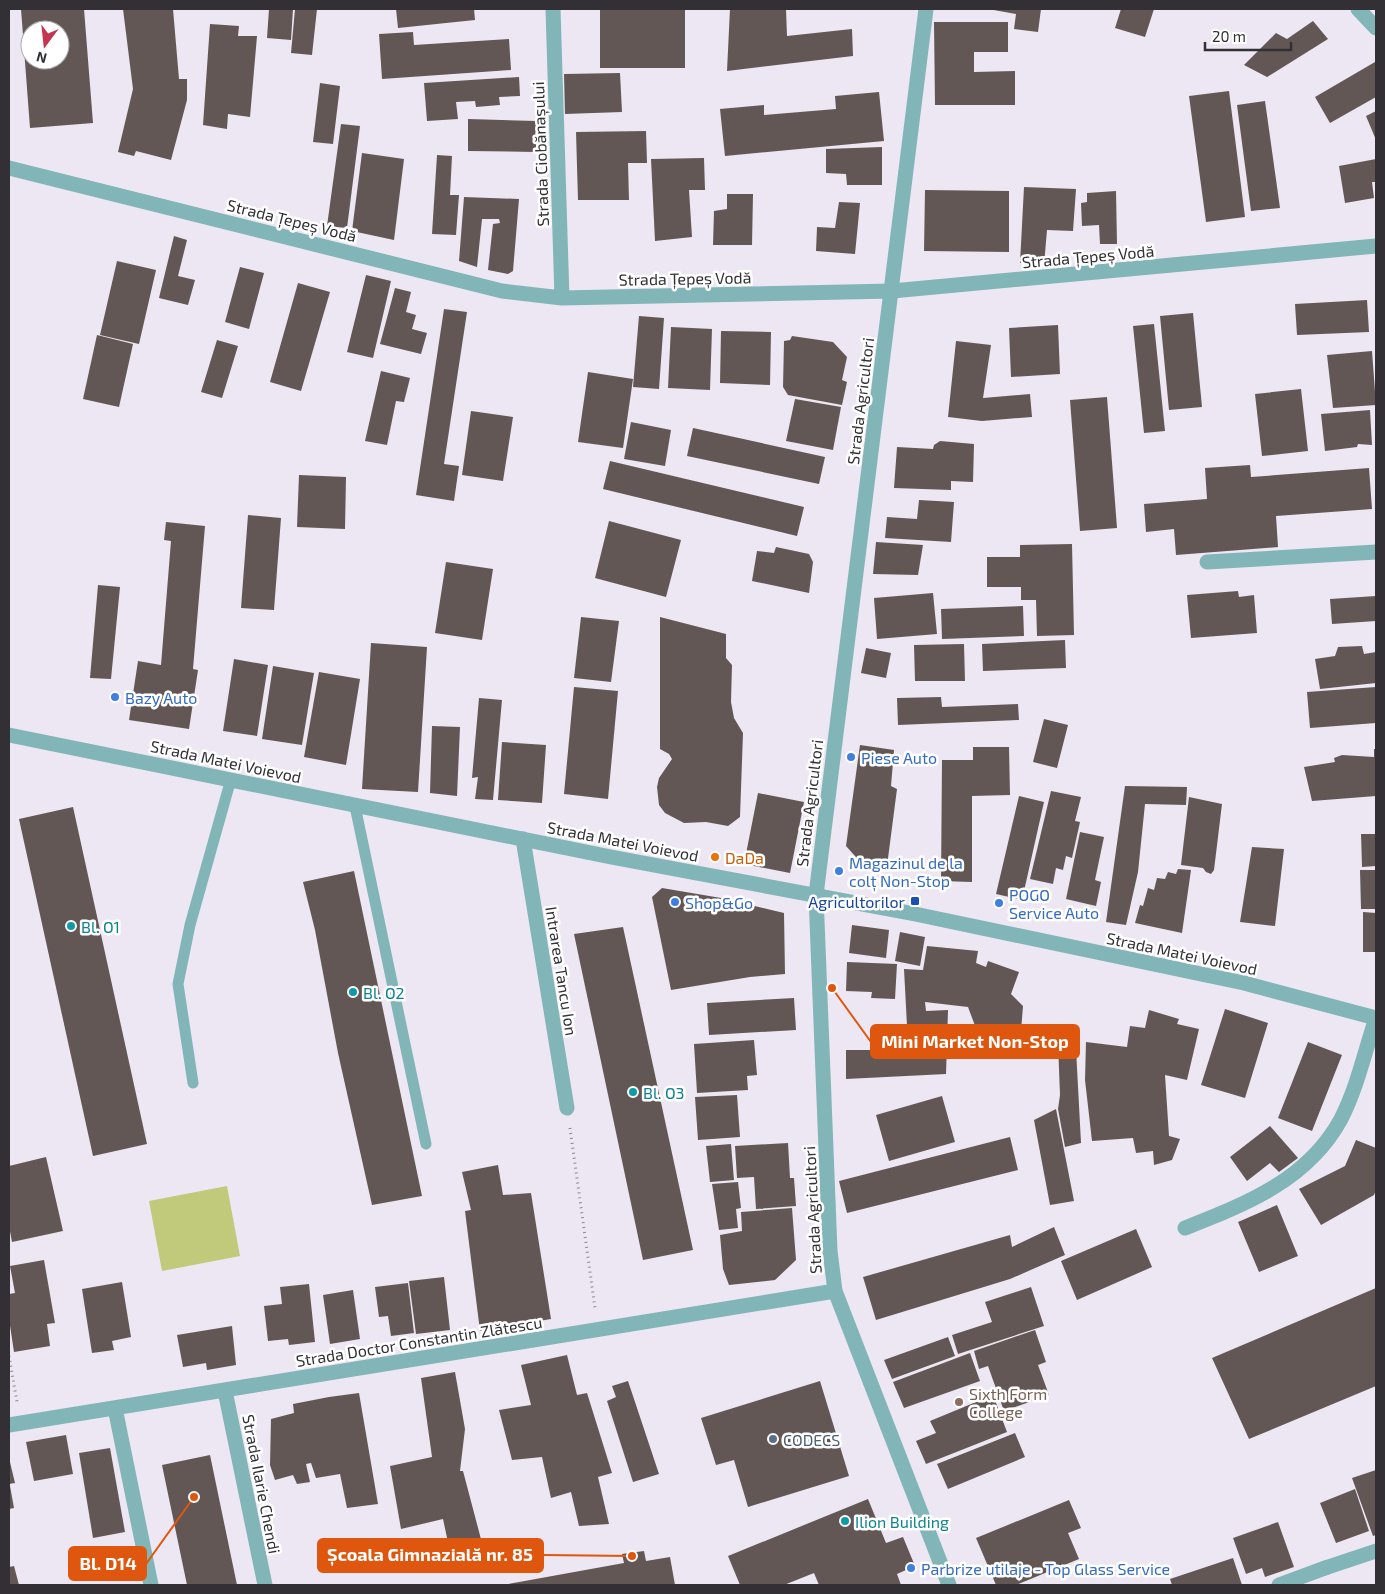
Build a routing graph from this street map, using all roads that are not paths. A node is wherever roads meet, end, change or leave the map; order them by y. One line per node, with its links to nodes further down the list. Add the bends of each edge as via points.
1 (553, 9): 8 (street, Strada Ciobănașului)
2 (926, 9): 7 (street, Strada Agricultori)
3 (1358, 9): 4 (street)
4 (1376, 28)
5 (9, 168): 8 (street, Strada Țepeș Vodă, via 502,291)
6 (1376, 246): 7 (street, Strada Țepeș Vodă)
7 (892, 291): 8 (street, Strada Țepeș Vodă); 15 (street, Strada Agricultori)
8 (562, 298)
9 (1376, 552): 10 (street)
10 (1207, 562)
11 (9, 734): 12 (street, Strada Matei Voievod)
12 (231, 779): 13 (street, Strada Matei Voievod); 17 (lane, via 190,925 178,984)
13 (355, 806): 14 (street, Strada Matei Voievod); 19 (lane)
14 (523, 839): 15 (street, Strada Matei Voievod); 18 (street, Intrarea Tancu Ion)
15 (816, 895): 16 (street, Strada Matei Voievod, via 1244,983); 21 (street, Strada Agricultori)
16 (1376, 1018): 20 (street, via 1341,1118 1324,1146 1300,1168 1255,1200)
17 (193, 1083)
18 (567, 1108)
19 (426, 1144)
20 (1185, 1228)
21 (834, 1291): 22 (street, Strada Doctor Constantin Zlătescu); 28 (street, Strada Agricultori)
22 (225, 1391): 23 (street, Strada Doctor Constantin Zlătescu); 27 (street, Strada Ilarie Chendi)
23 (115, 1408): 24 (street, Strada Doctor Constantin Zlătescu); 26 (street)
24 (14, 1424)
25 (1376, 1551): 29 (street)
26 (151, 1585)
27 (265, 1585)
28 (949, 1585)
29 (1279, 1585)

